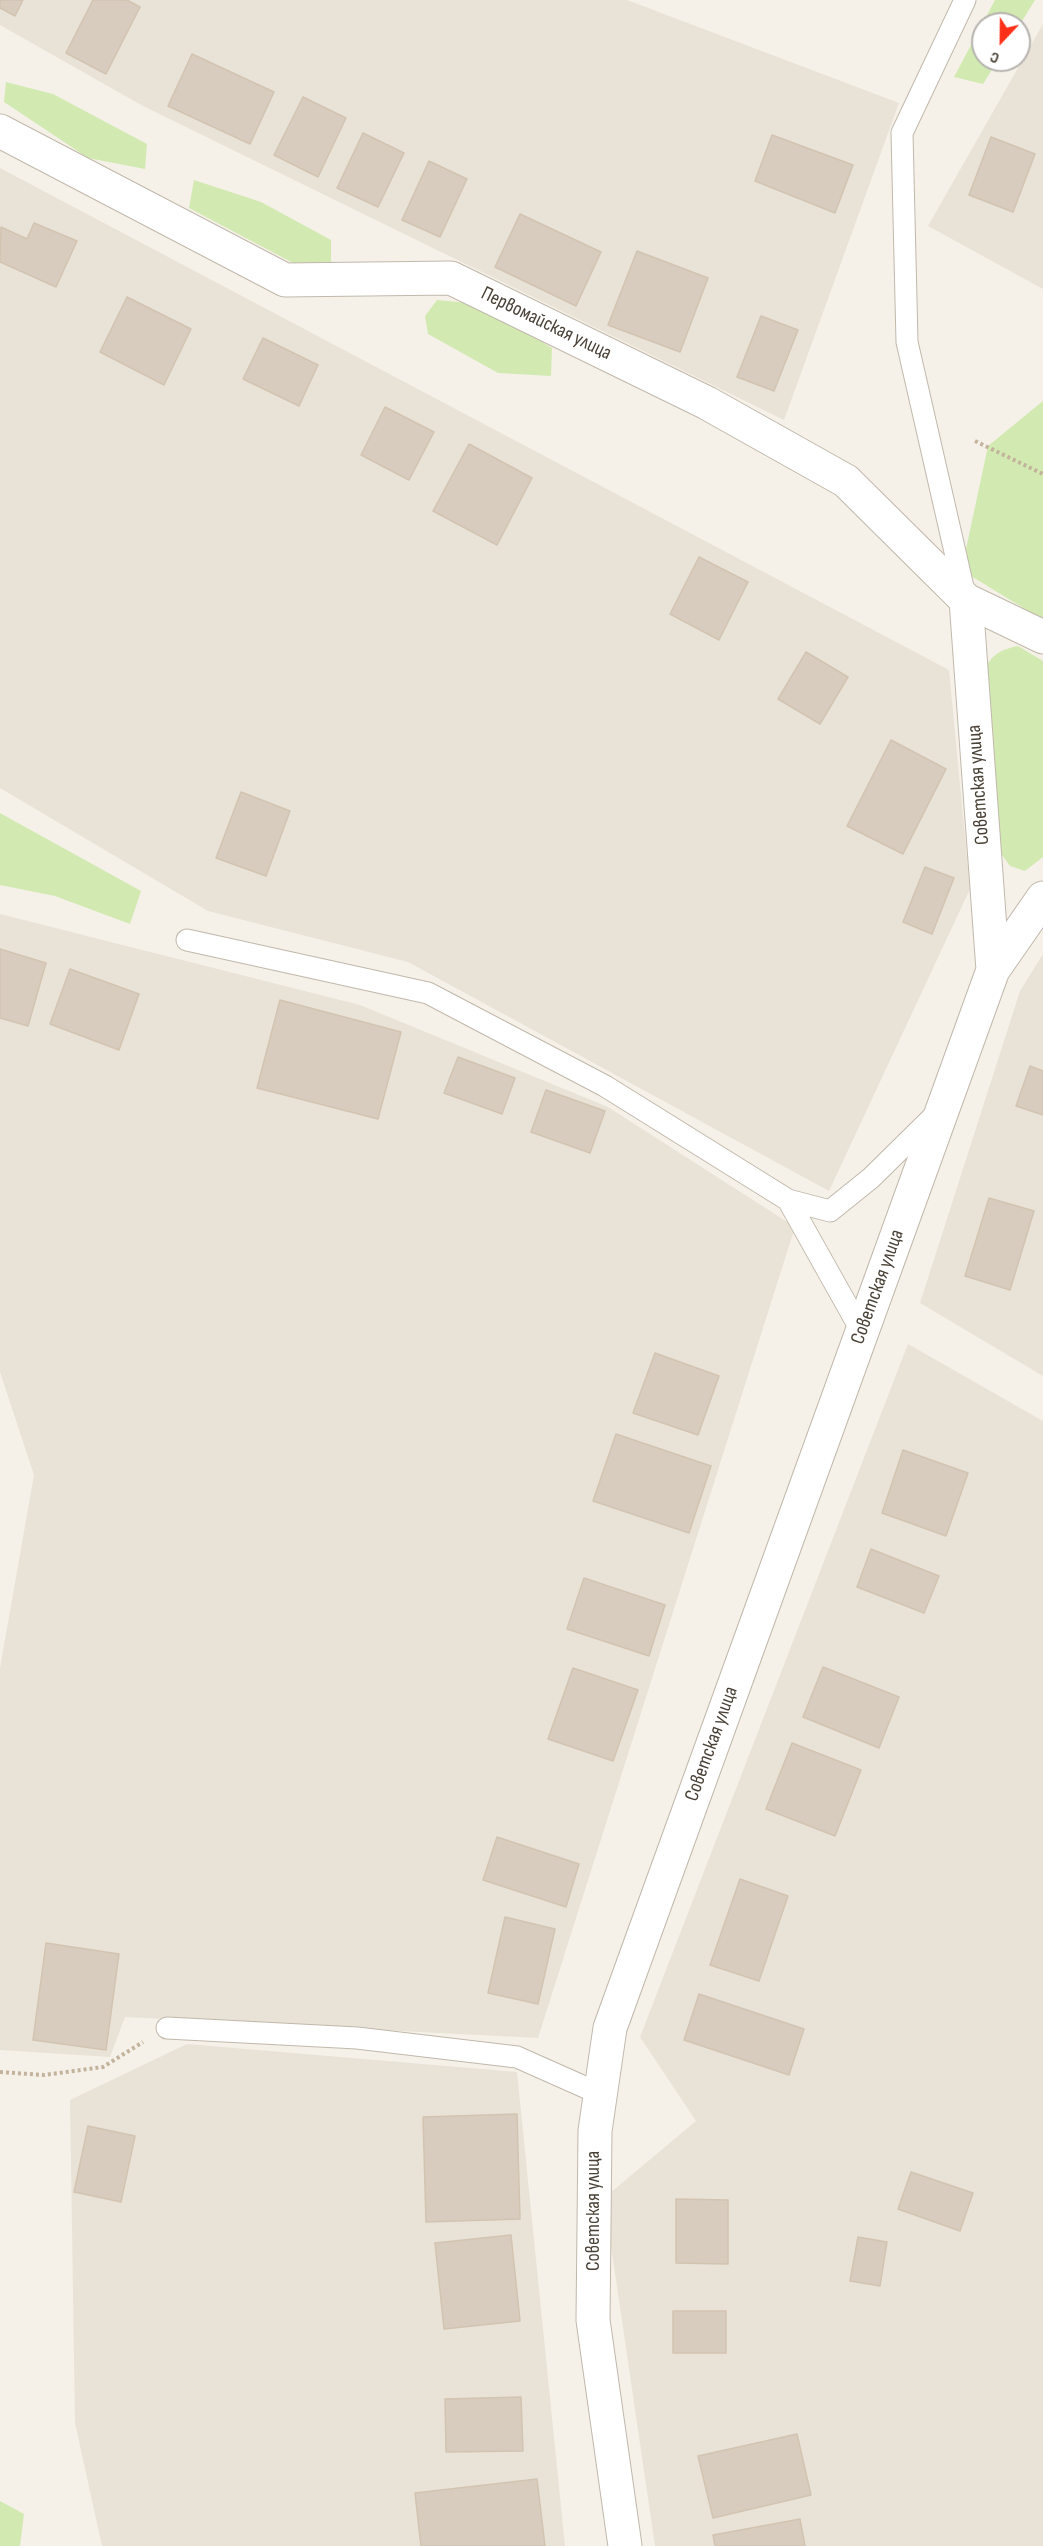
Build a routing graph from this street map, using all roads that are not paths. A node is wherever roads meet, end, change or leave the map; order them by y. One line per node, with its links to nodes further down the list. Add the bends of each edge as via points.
1 (965, 0): 3 (lane, via 902,133 907,342)
2 (0, 131): 3 (street, Первомайская улица, via 285,280 451,278 707,403 846,481)
3 (966, 600): 4 (street, Первомайская улица); 7 (street, Советская улица)
4 (1043, 637)
5 (1043, 898): 7 (street, Советская улица)
6 (187, 940): 9 (lane, via 428,993 605,1086)
7 (993, 970): 8 (street, Советская улица)
8 (943, 1108): 9 (lane, via 871,1178 830,1210); 10 (street, Советская улица)
9 (788, 1200): 10 (lane)
10 (861, 1332): 12 (street, Советская улица, via 610,2028)
11 (167, 2028): 12 (lane, via 357,2037 517,2057)
12 (598, 2093): 13 (street, Советская улица, via 593,2320)
13 (625, 2546)

